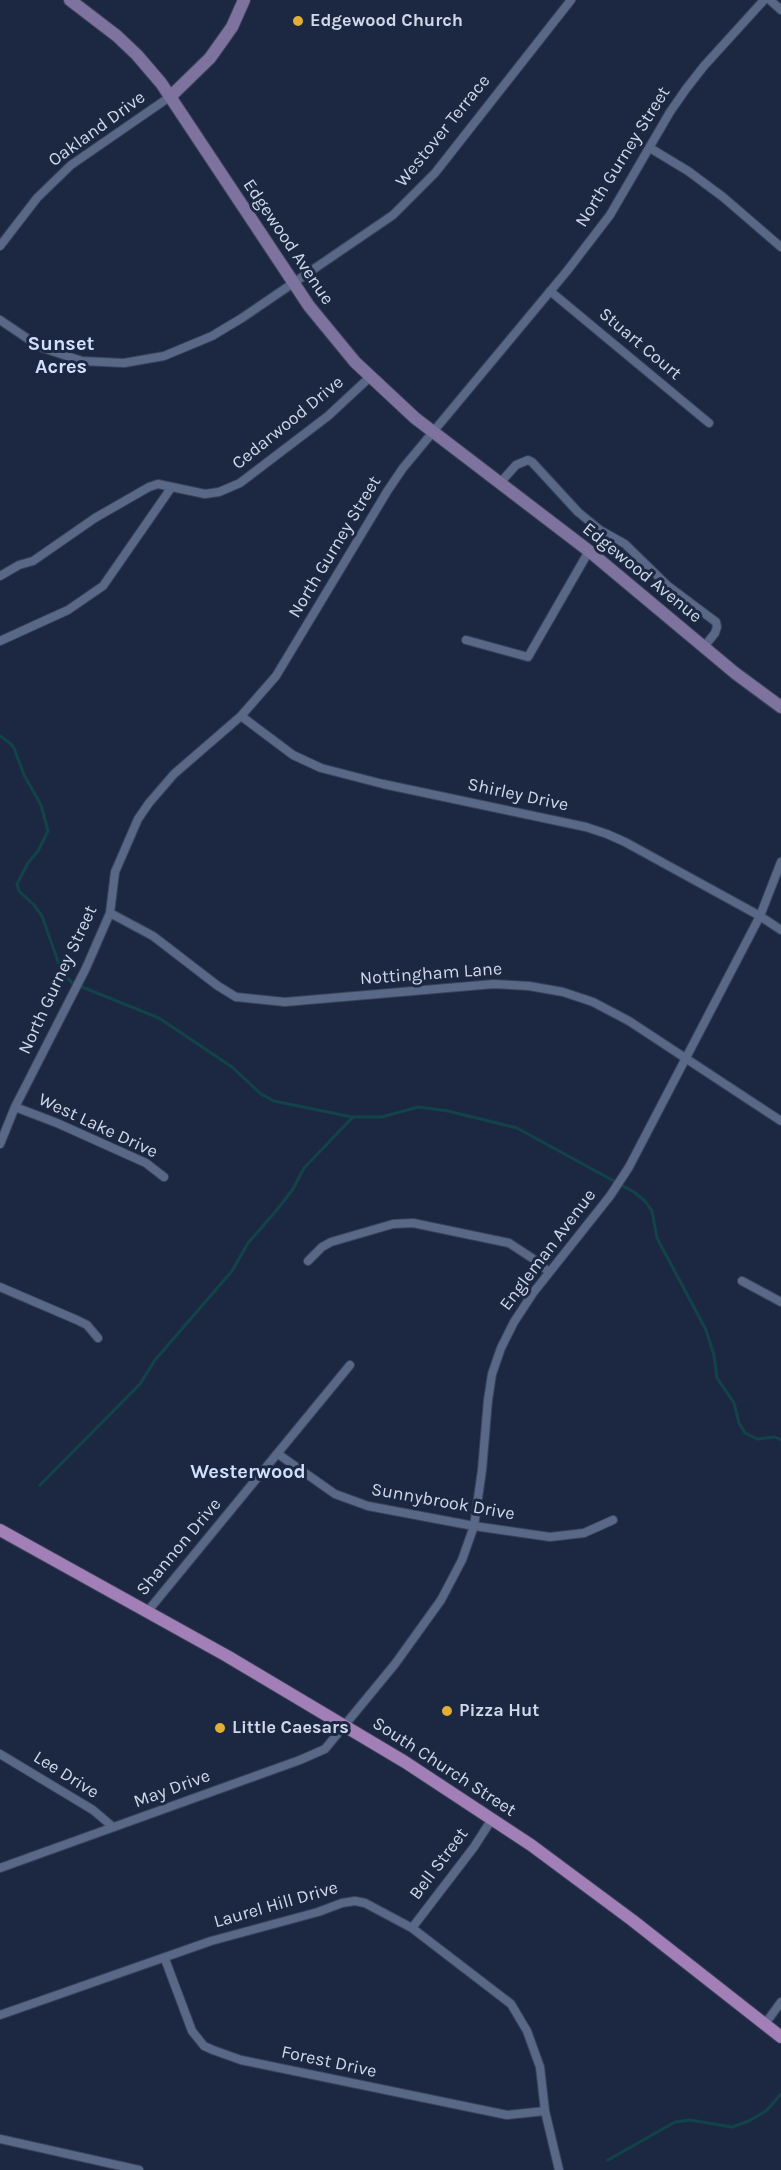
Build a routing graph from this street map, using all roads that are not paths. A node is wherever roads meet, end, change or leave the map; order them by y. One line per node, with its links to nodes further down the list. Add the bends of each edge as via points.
1 (70, 0): 7 (street, Edgewood Avenue, via 130,49)
2 (244, 0): 7 (street, via 232,27 210,58)
3 (571, 0): 11 (street, Westover Terrace, via 435,172 393,215)
4 (764, 0): 8 (street, North Gurney Street, via 704,66 670,111)
5 (770, 0): 6 (street)
6 (781, 10)
7 (171, 96): 9 (street, Oakland Drive, via 71,165 37,198); 11 (street, Edgewood Avenue)
8 (650, 148): 10 (street, via 706,184); 12 (street, North Gurney Street, via 609,215)
9 (0, 246)
10 (781, 247)
11 (293, 282): 13 (street, Westover Terrace, via 212,336 164,356 124,363 82,361 40,347); 14 (street, Edgewood Avenue, via 321,322)
12 (550, 291): 15 (street, Stuart Court); 16 (street, North Gurney Street)
13 (0, 320)
14 (370, 377): 16 (street, Edgewood Avenue); 18 (street, Cedarwood Drive, via 328,416 240,483 205,494)
15 (709, 423)
16 (433, 430): 17 (street, Edgewood Avenue); 25 (street, North Gurney Street, via 388,490 276,676)
17 (500, 483): 19 (street, Edgewood Avenue); 23 (street, Edgewood Avenue, via 516,465 532,462 578,512 600,531 625,544 668,586 716,622 715,633)
18 (171, 488): 20 (street, Cedarwood Drive, via 158,484 141,490 33,561); 22 (street, via 103,586 68,610)
19 (589, 551): 21 (street, via 528,657); 23 (street, Edgewood Avenue)
20 (0, 576)
21 (466, 640)
22 (0, 641)
23 (704, 647): 24 (street, Edgewood Avenue)
24 (781, 707)
25 (242, 716): 27 (street, North Gurney Street, via 174,774 149,802 115,872); 28 (street, Shirley Drive, via 293,755 321,768 607,834)
26 (781, 862): 28 (street, Engleman Avenue)
27 (110, 913): 30 (street, Nottingham Lane, via 153,936 236,997 285,1002 453,986 529,986 593,1002); 31 (street, North Gurney Street)
28 (760, 916): 29 (street, Shirley Drive); 30 (street, Engleman Avenue)
29 (781, 930)
30 (687, 1058): 32 (street, Nottingham Lane); 36 (street, Engleman Avenue, via 616,1186)
31 (15, 1107): 33 (street, North Gurney Street); 34 (street, West Lake Drive, via 146,1163)
32 (781, 1121)
33 (0, 1144)
34 (165, 1178)
35 (308, 1261): 36 (street, via 331,1242 393,1224 413,1223 509,1244)
36 (549, 1272): 44 (street, Engleman Avenue, via 514,1322 492,1374)
37 (742, 1281): 39 (street)
38 (0, 1287): 40 (street, via 87,1325)
39 (781, 1302)
40 (98, 1338)
41 (350, 1365): 42 (street, Shannon Drive)
42 (278, 1454): 44 (street, Sunnybrook Drive, via 335,1494 368,1506); 46 (street, Shannon Drive)
43 (613, 1520): 44 (street, Sunnybrook Drive, via 584,1533 550,1537)
44 (474, 1526): 47 (street, Engleman Avenue, via 441,1600)
45 (0, 1530): 46 (main road, South Church Street)
46 (147, 1612): 47 (main road, South Church Street)
47 (345, 1726): 49 (main road, South Church Street); 50 (street, May Drive, via 325,1749 300,1760)
48 (0, 1754): 50 (street, Lee Drive, via 93,1810)
49 (492, 1820): 52 (street, Bell Street); 56 (main road, South Church Street, via 624,1914)
50 (113, 1827): 51 (street, May Drive)
51 (0, 1868)
52 (412, 1928): 53 (street, Laurel Hill Drive, via 355,1901 211,1941); 58 (street, Laurel Hill Drive, via 511,2004 527,2031 540,2067)
53 (165, 1959): 55 (street, Laurel Hill Drive); 58 (street, Forest Drive, via 192,2031 204,2046 213,2050 241,2060 507,2115)
54 (781, 2002): 56 (street)
55 (0, 2015)
56 (765, 2024): 57 (main road, South Church Street)
57 (781, 2037)
58 (545, 2111): 61 (street, Laurel Hill Drive)
59 (0, 2139): 60 (street)
60 (139, 2170)
61 (559, 2170)

